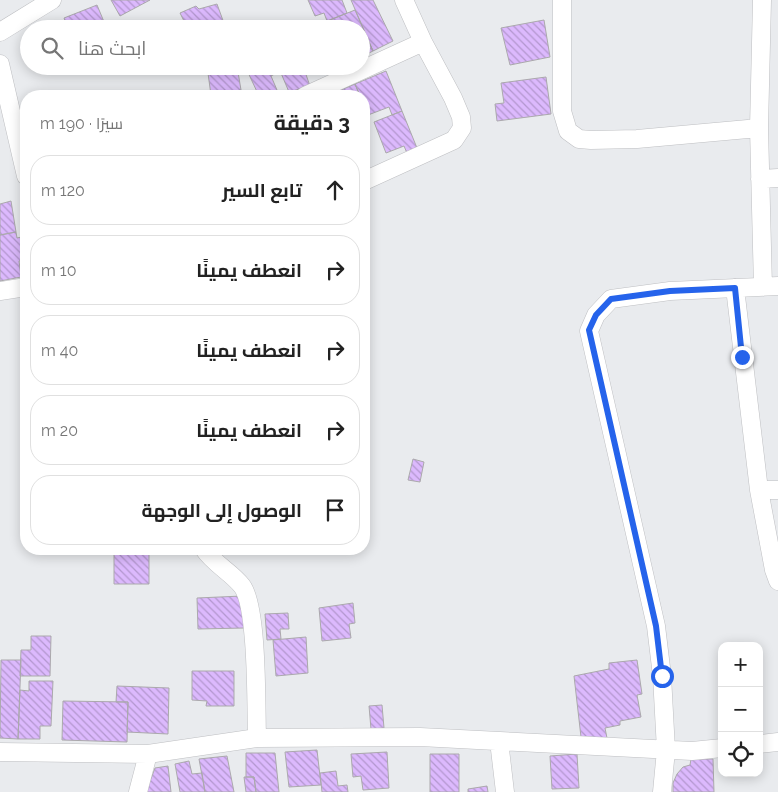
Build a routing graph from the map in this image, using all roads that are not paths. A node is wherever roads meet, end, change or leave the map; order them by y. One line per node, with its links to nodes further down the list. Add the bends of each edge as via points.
1 (52, 0): 5 (street)
2 (404, 0): 6 (street)
3 (562, 0): 11 (street, via 562,111 568,131 579,139 637,139)
4 (762, 0): 11 (street)
5 (0, 32)
6 (423, 42): 8 (street); 13 (street, via 453,98 462,128 454,140)
7 (0, 64): 12 (street)
8 (370, 66)
9 (351, 75): 10 (street)
10 (318, 90)
11 (759, 128): 14 (street)
12 (20, 150)
13 (370, 178)
14 (769, 179): 15 (street)
15 (770, 286): 17 (street)
16 (20, 288): 18 (street)
17 (735, 288): 19 (street); 28 (street, via 670,291 611,299 596,315 589,330 656,626)
18 (0, 291)
19 (759, 490): 20 (street); 22 (street)
20 (778, 490)
21 (208, 555): 23 (street, via 243,587 250,602)
22 (778, 581)
23 (256, 738): 24 (street, via 420,737); 30 (street)
24 (499, 741): 28 (street); 32 (street)
25 (778, 742): 26 (street)
26 (763, 744)
27 (718, 748): 28 (street)
28 (666, 750): 33 (street)
29 (0, 752): 30 (street)
30 (148, 754): 31 (street)
31 (138, 792)
32 (505, 792)
33 (662, 792)

